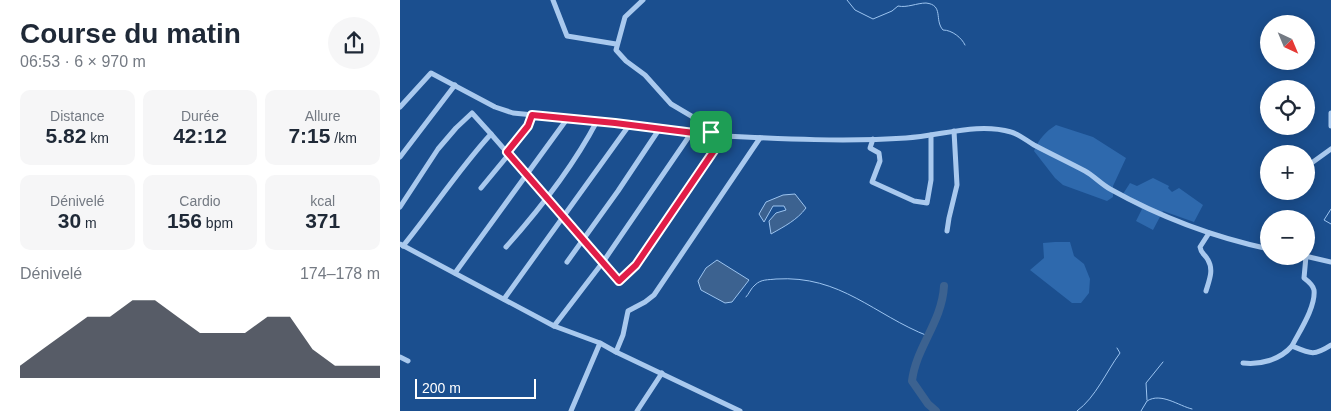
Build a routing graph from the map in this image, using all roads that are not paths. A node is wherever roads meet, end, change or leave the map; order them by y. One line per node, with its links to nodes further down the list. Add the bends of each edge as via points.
1 (553, 0): 3 (street, via 567,36)
2 (643, 0): 3 (street, via 625,17)
3 (616, 44): 15 (street, via 616,50 626,61 645,75 671,104)
4 (455, 85): 5 (street, via 431,73); 7 (street, via 495,107); 23 (street)
5 (400, 107)
6 (1331, 113): 11 (street)
7 (532, 115): 8 (street); 22 (street)
8 (567, 119): 9 (street); 25 (street)
9 (596, 121): 10 (street); 27 (street)
10 (630, 124): 12 (street); 29 (street)
11 (1331, 126)
12 (660, 128): 14 (street); 32 (street)
13 (954, 131): 17 (street); 30 (street, via 957,185); 31 (street, via 984,128 1013,132 1146,208)
14 (692, 132): 15 (street); 38 (street)
15 (711, 132): 18 (street)
16 (491, 134): 22 (street); 28 (street, via 472,113 438,149); 33 (street)
17 (931, 135): 20 (street); 20 (street, via 931,180 927,202 914,201 872,182 880,161 879,153 870,148)
18 (724, 136): 19 (street); 38 (street, via 627,275 619,281)
19 (760, 138): 20 (street); 48 (street, via 654,295 628,311)
20 (873, 139)
21 (1331, 149): 24 (street)
22 (508, 153): 25 (street); 26 (street)
23 (400, 157)
24 (1315, 161)
25 (527, 174): 27 (street); 41 (street)
26 (481, 188)
27 (546, 196): 29 (street); 34 (street)
28 (400, 207)
29 (564, 217): 32 (street); 43 (street)
30 (948, 231)
31 (1209, 233): 35 (street); 42 (street, via 1200,247 1211,271)
32 (584, 240): 37 (street); 38 (street)
33 (401, 245): 41 (street)
34 (506, 247)
35 (1260, 247)
36 (1315, 258): 39 (street)
37 (567, 262)
38 (603, 262): 44 (street)
39 (1331, 262)
40 (1305, 265): 47 (street, via 1304,278 1314,290 1312,303)
41 (455, 273): 43 (street)
42 (1206, 291)
43 (504, 299): 44 (street)
44 (554, 326): 45 (street)
45 (600, 343): 48 (street); 53 (street)
46 (1331, 345): 47 (street, via 1318,353)
47 (1292, 346): 51 (street, via 1285,355 1262,362)
48 (616, 352): 52 (street)
49 (400, 357): 50 (street)
50 (408, 361)
51 (1242, 363)
52 (662, 373): 54 (street); 55 (street)
53 (571, 411)
54 (637, 411)
55 (740, 411)

